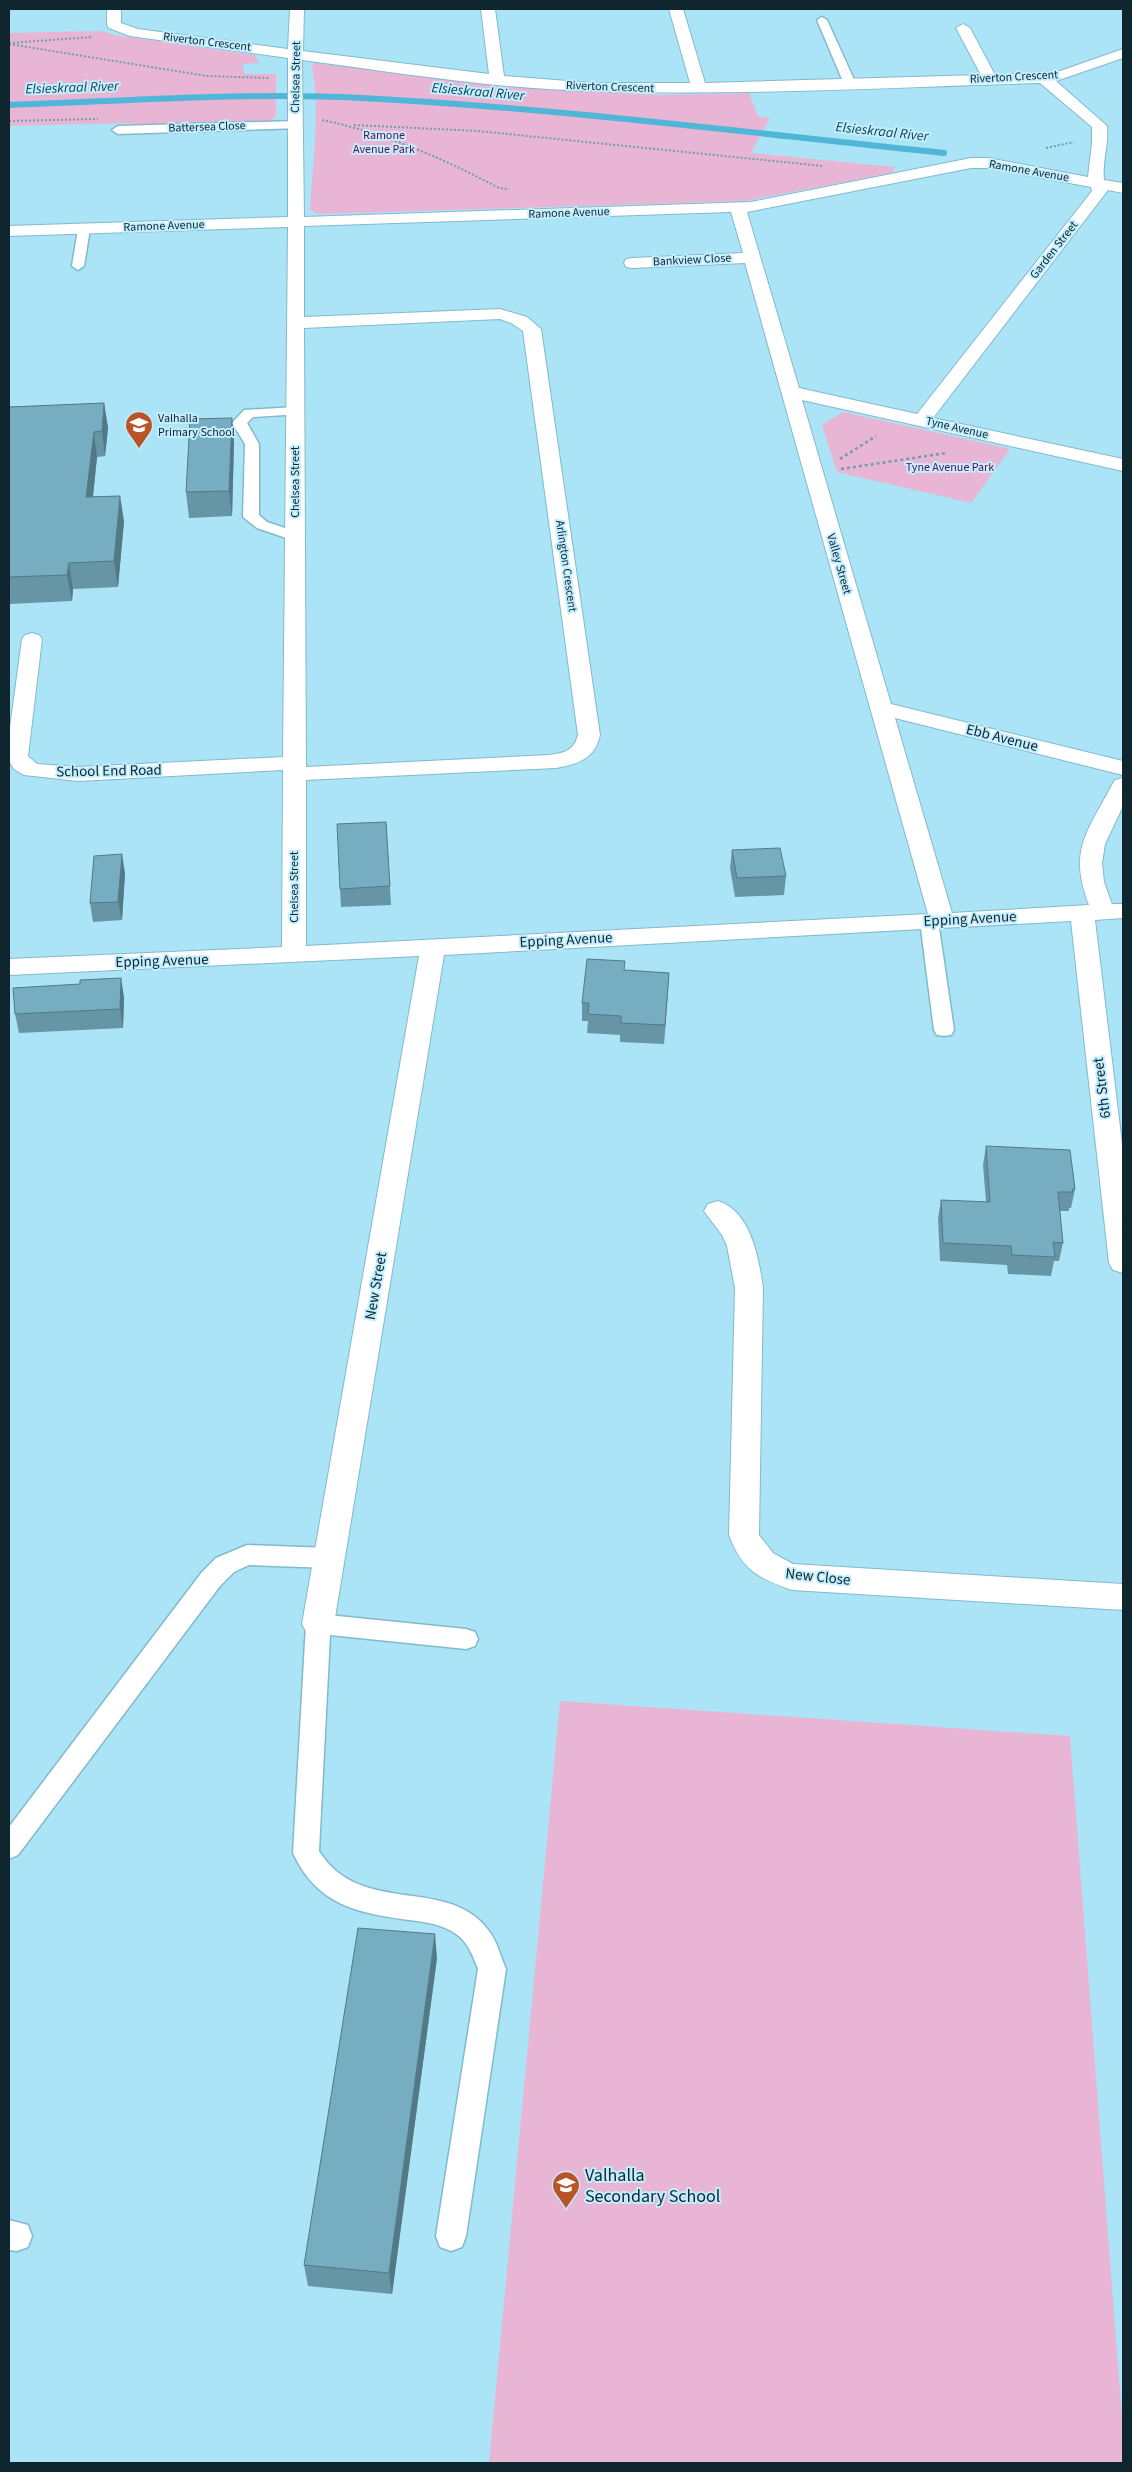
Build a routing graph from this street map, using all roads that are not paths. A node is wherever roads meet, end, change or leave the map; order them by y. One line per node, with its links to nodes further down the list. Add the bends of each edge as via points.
1 (114, 9): 8 (street, Riverton Crescent, via 114,25 125,31)
2 (297, 9): 8 (street, Chelsea Street)
3 (488, 9): 11 (street)
4 (676, 9): 13 (street)
5 (822, 20): 12 (lane)
6 (963, 28): 10 (street)
7 (1123, 53): 9 (street, Riverton Crescent, via 1063,75)
8 (296, 54): 11 (street, Riverton Crescent); 14 (street, Chelsea Street)
9 (1044, 78): 10 (street, Riverton Crescent); 16 (street, Garden Street, via 1109,134 1094,178)
10 (990, 79): 12 (street, Riverton Crescent)
11 (497, 80): 13 (street, Riverton Crescent, via 622,88)
12 (850, 84): 13 (street, Riverton Crescent)
13 (699, 88)
14 (296, 121): 15 (lane, Battersea Close); 19 (street, Chelsea Street)
15 (118, 130)
16 (1096, 183): 17 (street, Ramone Avenue); 18 (street, Ramone Avenue, via 980,163); 28 (street, Garden Street, via 1100,191)
17 (1123, 188)
18 (738, 208): 19 (street, Ramone Avenue); 22 (street, Valley Street)
19 (296, 222): 20 (street, Ramone Avenue); 25 (street, Chelsea Street)
20 (84, 229): 21 (street, Ramone Avenue); 24 (lane)
21 (9, 231)
22 (752, 258): 23 (street, Bankview Close); 26 (street, Valley Street)
23 (632, 263)
24 (78, 266)
25 (296, 323): 27 (street, Chelsea Street); 34 (street, Arlington Crescent, via 500,314 525,321 532,329 589,735 588,745 582,754 549,762)
26 (791, 392): 28 (street, Tyne Avenue); 32 (street, Valley Street)
27 (296, 411): 30 (street, Chelsea Street); 30 (lane, via 249,413 239,424 252,444 251,517 262,525)
28 (922, 420): 29 (street, Tyne Avenue)
29 (1123, 466)
30 (295, 536): 34 (street, Chelsea Street)
31 (32, 639): 34 (street, School End Road, via 17,756 32,770 78,774)
32 (880, 708): 33 (street, Ebb Avenue); 37 (street, Valley Street)
33 (1123, 768)
34 (295, 769): 39 (street, Chelsea Street)
35 (1123, 785): 36 (street, 6th Street, via 1092,848 1093,885)
36 (1103, 912): 37 (street, Epping Avenue); 43 (street, 6th Street)
37 (935, 920): 38 (street, Epping Avenue); 41 (lane)
38 (433, 947): 39 (street, Epping Avenue); 44 (street, New Street)
39 (294, 955): 40 (street, Epping Avenue)
40 (9, 967)
41 (944, 1030)
42 (718, 1211): 45 (street, New Close, via 734,1227 744,1249 749,1288 744,1535 748,1546 764,1565 792,1577)
43 (1123, 1263)
44 (329, 1558): 46 (street, New Street); 48 (lane, via 247,1555 225,1565 205,1586)
45 (1123, 1597)
46 (318, 1624): 47 (lane); 49 (lane, via 306,1853 321,1876 352,1897 446,1913 461,1921 483,1944 492,1969)
47 (466, 1639)
48 (9, 1847)
49 (451, 2236)

